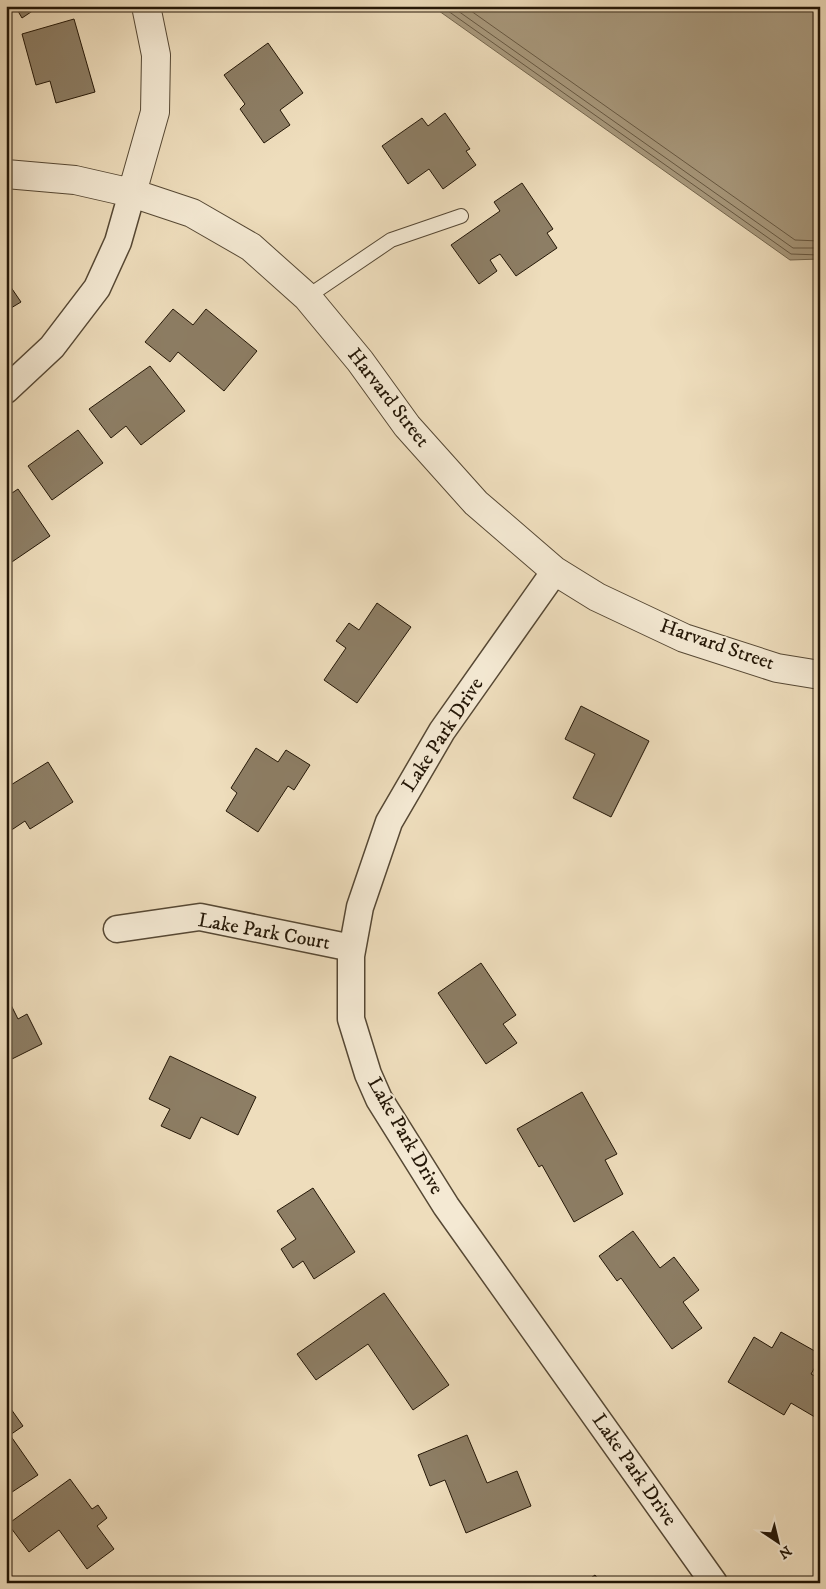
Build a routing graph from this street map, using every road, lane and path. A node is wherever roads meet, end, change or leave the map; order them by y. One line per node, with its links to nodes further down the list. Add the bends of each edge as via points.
1 (146, 6): 3 (street, via 156,55 155,112)
2 (6, 174): 3 (street, Harvard Street, via 75,180)
3 (132, 193): 5 (street, Harvard Street, via 192,213 251,246); 6 (street, via 118,242 97,288 52,347)
4 (461, 216): 5 (lane, via 391,240)
5 (306, 297): 7 (street, Harvard Street, via 360,361 407,426 476,503)
6 (6, 390)
7 (555, 571): 8 (street, Harvard Street, via 597,596 684,638 777,668); 10 (street, Lake Park Drive, via 442,731 388,822 360,907)
8 (820, 675)
9 (117, 929): 10 (street, Lake Park Court, via 200,918)
10 (352, 948): 11 (street, Lake Park Drive, via 351,1019 379,1099 446,1206)
11 (714, 1583)

